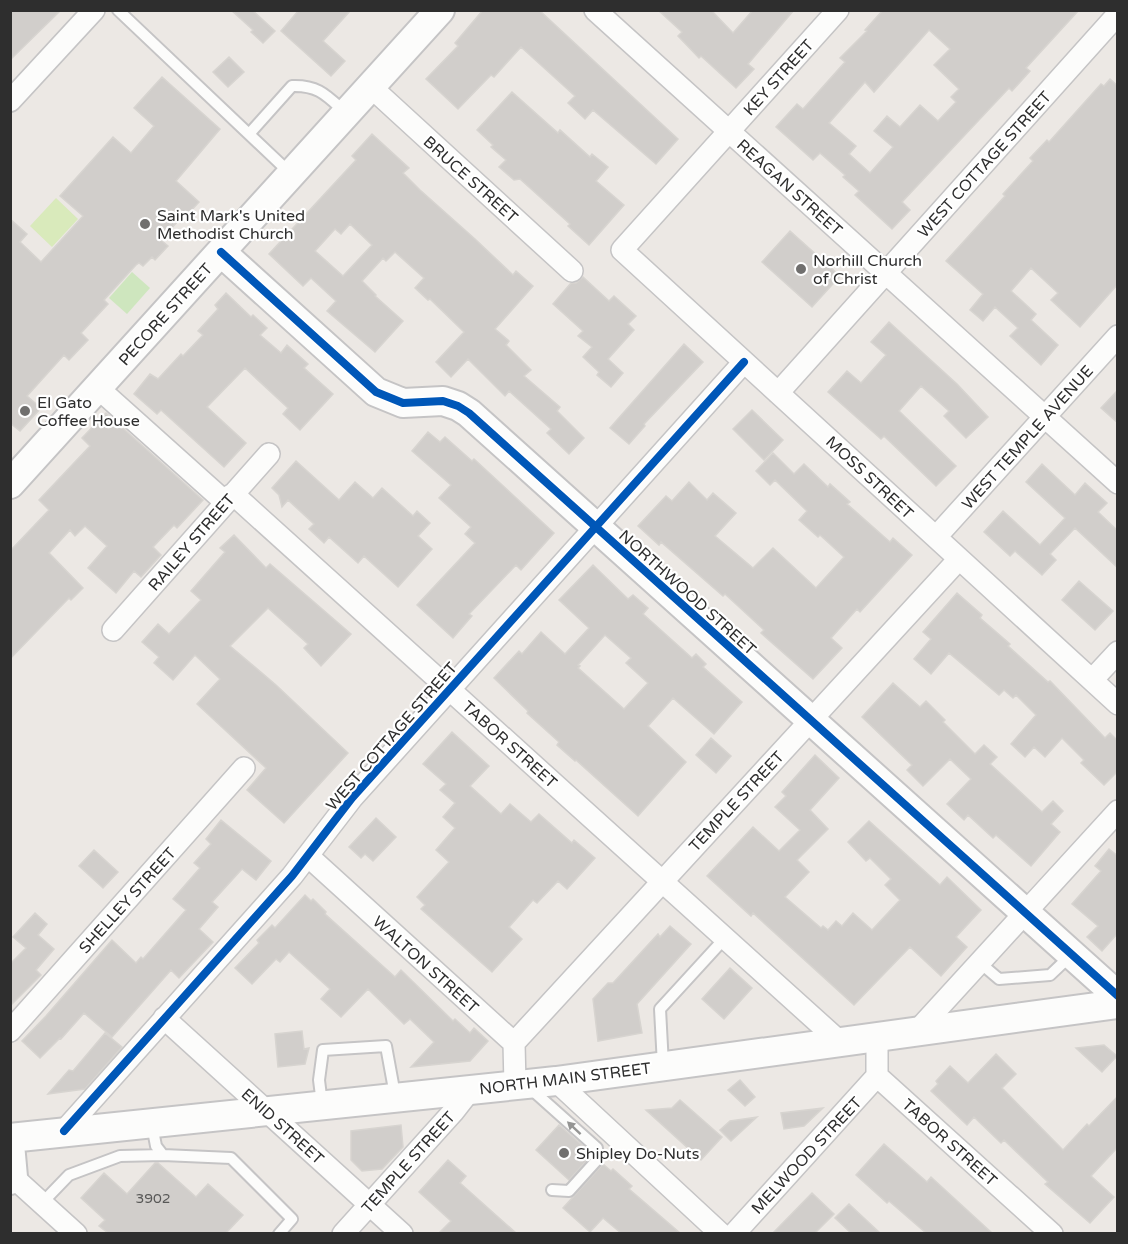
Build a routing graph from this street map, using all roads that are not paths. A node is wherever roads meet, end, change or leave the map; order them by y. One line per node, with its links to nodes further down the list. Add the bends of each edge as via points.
1 (94, 10): 8 (street)
2 (118, 10): 11 (lane)
3 (440, 10): 7 (street, PECORE STREET)
4 (595, 10): 10 (street, REAGAN STREET)
5 (838, 10): 10 (street, KEY STREET)
6 (1118, 14): 16 (street, WEST COTTAGE STREET)
7 (371, 87): 9 (street, PECORE STREET); 15 (street, BRUCE STREET)
8 (10, 101)
9 (347, 114): 11 (lane, via 322,91 292,86); 12 (street, PECORE STREET)
10 (729, 131): 13 (street, KEY STREET); 16 (street, REAGAN STREET)
11 (249, 134): 12 (lane)
12 (292, 174): 14 (street, PECORE STREET)
13 (622, 250): 18 (street, MOSS STREET)
14 (221, 252): 19 (street, PECORE STREET); 26 (street, NORTHWOOD STREET, via 376,392 403,403 443,401 469,413)
15 (572, 270)
16 (886, 274): 20 (street, WEST COTTAGE STREET); 21 (street, REAGAN STREET)
17 (1118, 336): 21 (street, WEST TEMPLE AVENUE)
18 (744, 362): 20 (street, MOSS STREET); 26 (street, WEST COTTAGE STREET)
19 (98, 388): 24 (street, PECORE STREET); 25 (street, TABOR STREET, via 223,500)
20 (778, 393): 27 (street, MOSS STREET)
21 (1045, 417): 23 (street, REAGAN STREET); 27 (street, WEST TEMPLE AVENUE)
22 (269, 454): 25 (street, RAILEY STREET)
23 (1118, 483)
24 (10, 484)
25 (233, 494): 29 (street, RAILEY STREET); 32 (street, TABOR STREET)
26 (595, 527): 32 (street, WEST COTTAGE STREET); 34 (street, NORTHWOOD STREET)
27 (936, 537): 28 (street, MOSS STREET)
28 (959, 559): 31 (street, MOSS STREET); 34 (street, TEMPLE STREET)
29 (113, 630)
30 (1118, 652): 31 (street)
31 (1092, 680): 33 (street, MOSS STREET)
32 (450, 690): 37 (street, WEST COTTAGE STREET, via 352,798); 38 (street, TABOR STREET)
33 (1118, 704)
34 (810, 720): 38 (street, TEMPLE STREET); 39 (street, NORTHWOOD STREET)
35 (244, 768): 47 (street, SHELLEY STREET)
36 (1118, 811): 39 (street)
37 (308, 856): 45 (street, WEST COTTAGE STREET); 50 (street, WALTON STREET)
38 (662, 881): 40 (street, TABOR STREET); 50 (street, TEMPLE STREET)
39 (1024, 913): 41 (street, NORTHWOOD STREET); 42 (street)
40 (724, 938): 49 (street, TABOR STREET); 51 (lane, via 660,1009)
41 (1071, 955): 42 (lane, via 1050,975 999,979); 43 (street, NORTHWOOD STREET)
42 (979, 962): 46 (street)
43 (1118, 996)
44 (1118, 1004): 46 (street, NORTH MAIN STREET)
45 (164, 1018): 58 (street, ENID STREET); 60 (street, WEST COTTAGE STREET)
46 (918, 1030): 48 (street, NORTH MAIN STREET)
47 (10, 1031)
48 (878, 1036): 49 (street, NORTH MAIN STREET); 52 (street)
49 (840, 1042): 51 (street, NORTH MAIN STREET)
50 (514, 1043): 54 (street)
51 (663, 1066): 53 (street, NORTH MAIN STREET)
52 (877, 1076): 73 (street, MELWOOD STREET); 74 (street, TABOR STREET)
53 (556, 1081): 54 (street, NORTH MAIN STREET); 72 (street)
54 (521, 1084): 55 (street, NORTH MAIN STREET); 65 (lane, one-way to 54, via 569,1191 597,1160 597,1148)
55 (471, 1089): 56 (street, NORTH MAIN STREET); 67 (street, TEMPLE STREET)
56 (396, 1097): 57 (street, NORTH MAIN STREET); 57 (lane, via 386,1046 323,1050 319,1080)
57 (322, 1104): 58 (street, NORTH MAIN STREET)
58 (266, 1110): 59 (street, NORTH MAIN STREET); 67 (street, ENID STREET)
59 (152, 1122): 60 (street, NORTH MAIN STREET); 63 (lane, via 156,1146)
60 (64, 1131): 61 (street, NORTH MAIN STREET)
61 (10, 1138)
62 (10, 1144): 64 (street)
63 (163, 1155): 66 (lane, via 120,1156 69,1175); 69 (lane, via 231,1158 292,1219)
64 (12, 1178): 66 (street)
65 (552, 1190)
66 (42, 1203): 68 (street)
67 (370, 1204): 70 (street, TEMPLE STREET); 71 (street, ENID STREET)
68 (76, 1233)
69 (279, 1233)
70 (343, 1233)
71 (402, 1233)
72 (721, 1233)
73 (734, 1233)
74 (1052, 1233)

